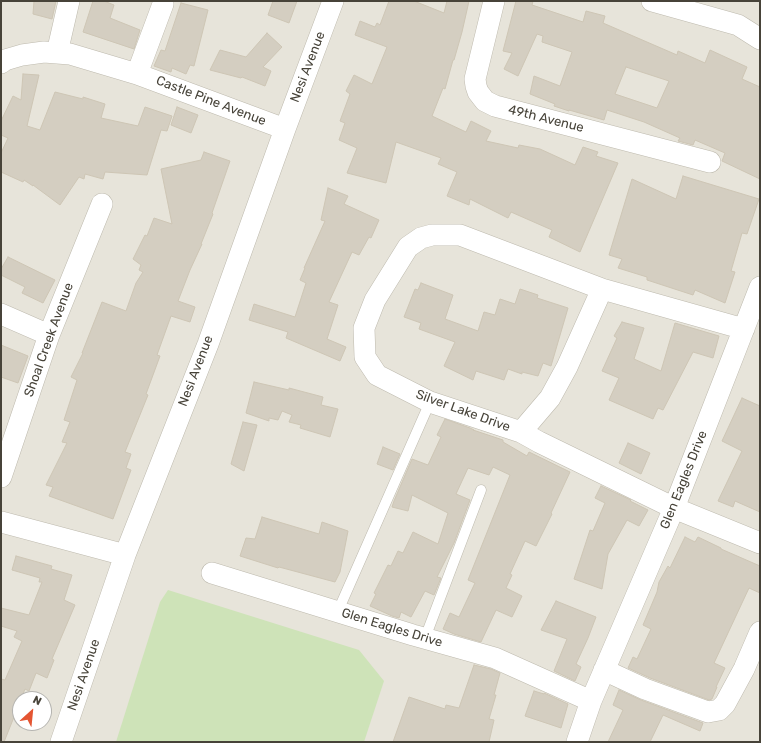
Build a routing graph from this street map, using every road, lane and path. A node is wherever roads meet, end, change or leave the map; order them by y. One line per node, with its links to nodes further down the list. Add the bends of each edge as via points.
1 (68, 1): 7 (street)
2 (333, 1): 10 (street, Nesi Avenue)
3 (494, 1): 11 (street, 49th Avenue, via 474,79 478,92 485,101 495,106)
4 (652, 1): 6 (street, via 738,25)
5 (163, 4): 9 (street)
6 (760, 39)
7 (57, 53): 8 (street, Castle Pine Avenue, via 22,55); 9 (street, Castle Pine Avenue, via 70,54)
8 (1, 63)
9 (137, 74): 10 (street, Castle Pine Avenue)
10 (285, 129): 25 (street, Nesi Avenue, via 208,344)
11 (710, 162)
12 (102, 204): 17 (street, Shoal Creek Avenue)
13 (760, 287): 16 (street, Glen Eagles Drive)
14 (602, 289): 16 (street, Silver Lake Drive); 18 (street, Silver Lake Drive, via 460,235 432,235 421,238 408,247 375,300 364,328 364,357 377,375); 19 (street, Silver Lake Drive, via 550,398)
15 (1, 314): 17 (street)
16 (744, 329): 22 (street, Glen Eagles Drive)
17 (49, 334): 20 (street, Shoal Creek Avenue)
18 (430, 402): 19 (street, Silver Lake Drive); 27 (lane)
19 (521, 432): 22 (street)
20 (1, 477)
21 (481, 490): 29 (lane)
22 (674, 508): 24 (street); 30 (street, Glen Eagles Drive)
23 (1, 522): 25 (street)
24 (760, 543)
25 (125, 555): 32 (street, Nesi Avenue)
26 (212, 573): 27 (street, Glen Eagles Drive)
27 (338, 612): 29 (street, Glen Eagles Drive)
28 (760, 632): 30 (street, via 740,676 719,710 708,712 645,689)
29 (425, 638): 31 (street, Glen Eagles Drive, via 495,658)
30 (604, 670): 31 (street, Glen Eagles Drive)
31 (592, 701): 33 (street, Glen Eagles Drive)
32 (61, 742)
33 (578, 742)

